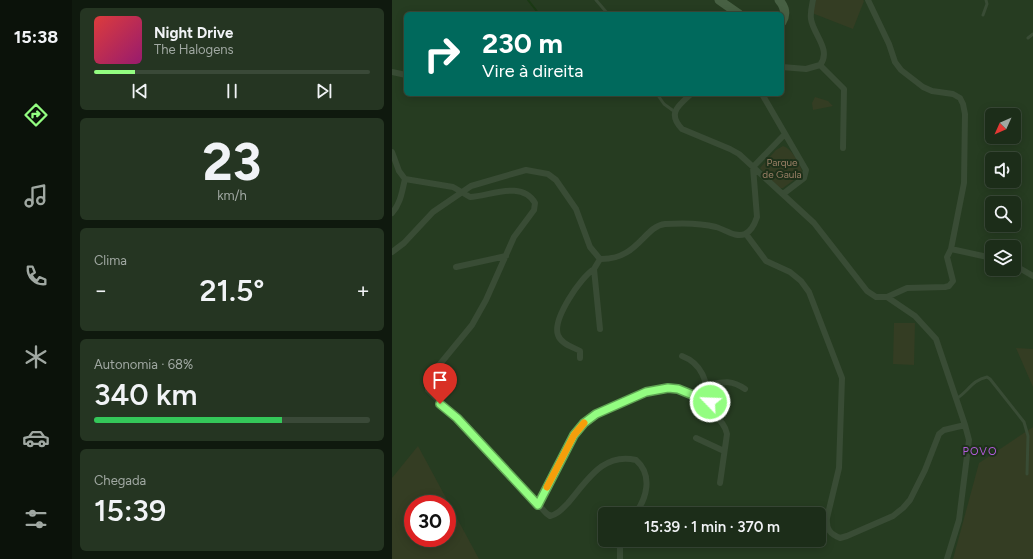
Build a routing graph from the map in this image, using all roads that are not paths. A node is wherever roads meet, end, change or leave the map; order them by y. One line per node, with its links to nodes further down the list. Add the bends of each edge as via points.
1 (596, 0): 7 (lane)
2 (719, 0): 8 (main road)
3 (779, 0): 10 (main road, via 785,10)
4 (813, 0): 13 (street, via 811,18 825,56)
5 (868, 0): 30 (street, via 889,44 894,62 901,70 932,91 953,94 964,104 964,183)
6 (986, 0): 9 (lane)
7 (606, 12)
8 (736, 12)
9 (983, 15)
10 (784, 18)
11 (1033, 34): 12 (lane)
12 (1028, 38)
13 (820, 65): 14 (street, via 806,69); 22 (street, via 844,89)
14 (784, 67)
15 (392, 72): 16 (street)
16 (404, 75)
17 (658, 96): 20 (lane)
18 (689, 96): 20 (street)
19 (763, 96): 21 (street)
20 (675, 112): 24 (street, via 677,124 682,130 730,149)
21 (784, 135): 24 (street); 27 (street, via 804,165 806,175)
22 (843, 148)
23 (392, 152): 25 (street)
24 (753, 167): 27 (street); 29 (street, via 757,217)
25 (405, 179): 26 (street, via 453,186); 28 (street, via 397,207)
26 (461, 192): 31 (street, via 433,212); 32 (street, via 470,197 503,191 520,192 532,198 535,203 534,210 514,237); 34 (street, via 481,182 526,170 548,174 556,180 576,209 590,247)
27 (783, 194): 39 (street, via 814,223 867,291 876,297)
28 (392, 213)
29 (746, 234): 34 (street, via 737,235 710,226 664,224 653,229 630,252 609,260); 48 (street, via 766,261 790,272 809,292 842,378 839,468 827,518 826,525 829,531 840,538 893,516 910,500 939,434 944,430)
30 (951, 249): 33 (street); 39 (street, via 947,257 953,277 951,284 945,287 907,288)
31 (392, 252)
32 (506, 256): 35 (street); 53 (street, via 472,325 431,375 426,386 432,396 457,418)
33 (985, 256)
34 (600, 259): 36 (street)
35 (456, 267)
36 (594, 269): 40 (street); 42 (street, via 577,288 559,319 558,335 566,344 580,351)
37 (1021, 269): 38 (street)
38 (1033, 276)
39 (887, 297): 45 (street, via 915,316 936,339)
40 (600, 329)
41 (682, 356): 43 (street, via 694,361)
42 (580, 358)
43 (707, 385): 44 (street, via 726,381); 46 (street)
44 (745, 389)
45 (956, 399): 48 (street); 51 (lane, via 966,392 975,380 987,377 990,379 1024,422 1028,436)
46 (707, 401): 47 (street); 50 (street, via 708,409 726,428); 53 (street, via 678,389 657,389 589,418 574,435)
47 (725, 408)
48 (965, 426): 57 (street, via 970,440 959,520)
49 (696, 438): 50 (street)
50 (724, 451): 52 (street)
51 (1027, 474)
52 (720, 482)
53 (538, 505): 54 (street, via 550,516 555,515 606,462 617,458 629,458 636,460 646,472 645,494)
54 (638, 507)
55 (620, 547): 56 (street)
56 (620, 559)
57 (948, 559)

